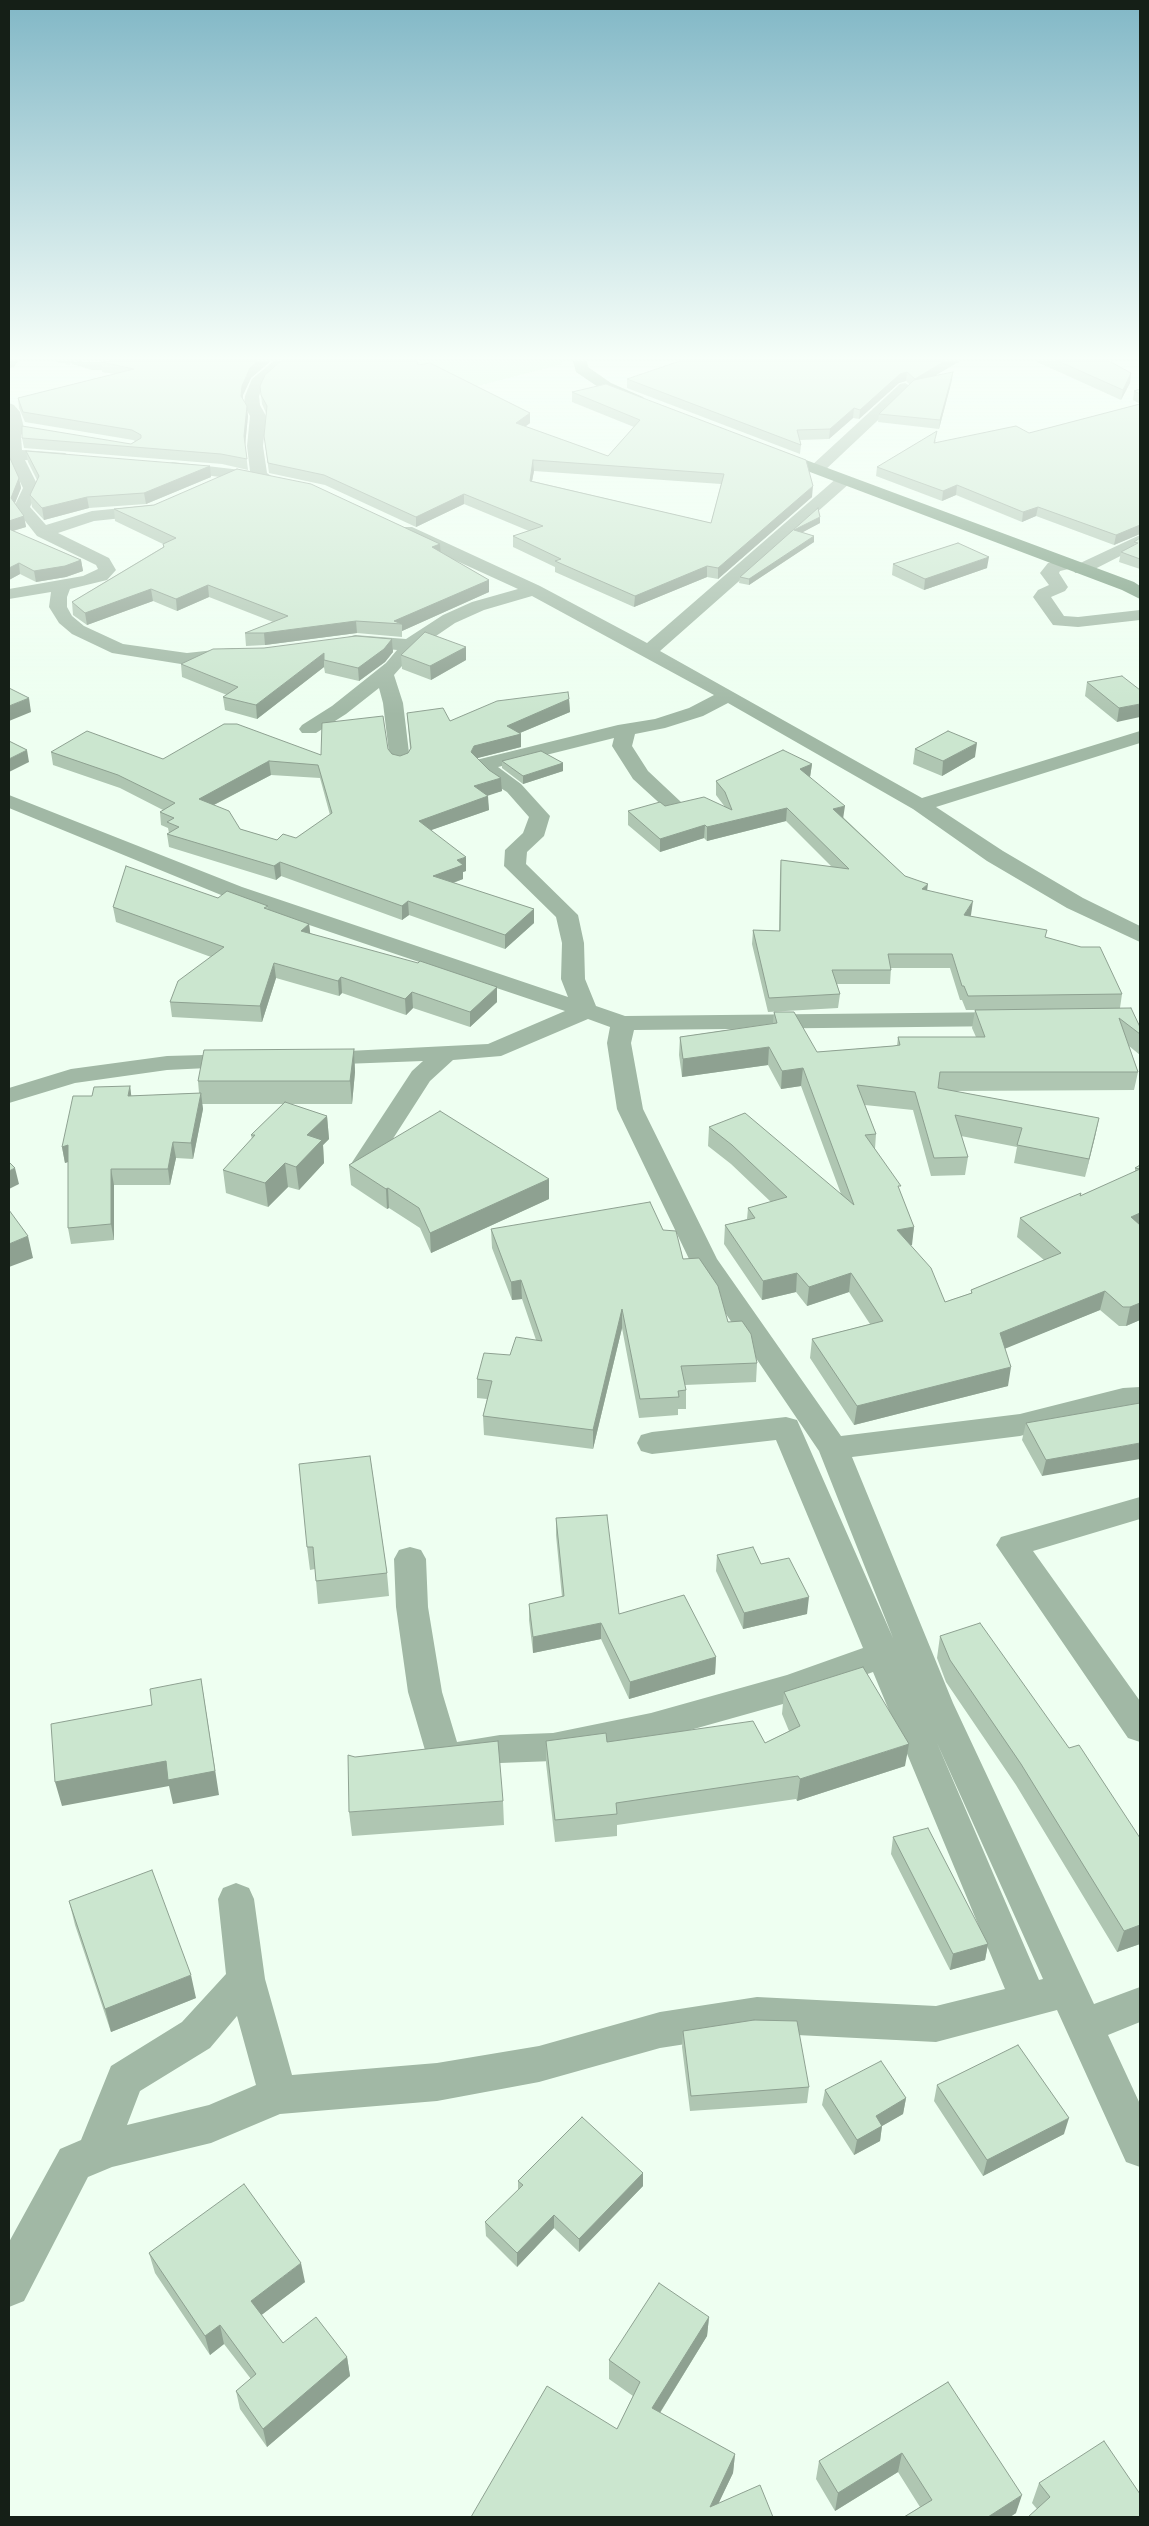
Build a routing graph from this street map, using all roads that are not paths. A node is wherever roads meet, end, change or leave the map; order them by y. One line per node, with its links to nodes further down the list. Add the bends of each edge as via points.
1 (26, 479): 8 (street, via 31,488 22,507)
2 (268, 479): 5 (street)
3 (841, 479): 4 (street)
4 (844, 480): 10 (street); 18 (street)
5 (284, 482)
6 (171, 503): 8 (street, via 149,511 92,516)
7 (388, 522): 13 (street)
8 (43, 532): 11 (street, via 103,562 107,570 101,576)
9 (1140, 540): 10 (street)
10 (1074, 566): 12 (street); 15 (street, via 1054,567 1049,573 1057,580 1058,587 1042,598 1059,620 1078,622)
11 (63, 586): 14 (street); 19 (street, via 58,607 65,619 78,630 119,649 187,658)
12 (1136, 588)
13 (534, 590): 17 (street, via 478,606 449,619); 18 (street)
14 (9, 594)
15 (1140, 615)
16 (341, 642): 17 (street)
17 (410, 646): 20 (street)
18 (648, 652): 21 (street)
19 (248, 654)
20 (384, 673): 22 (street, via 339,710); 25 (street, via 393,703)
21 (728, 695): 23 (street, via 688,714); 26 (street)
22 (309, 729)
23 (626, 730): 28 (street, via 622,746 640,775); 30 (street, via 483,764 514,788 540,816 533,836 516,850 516,866 567,915 573,943 572,979)
24 (1140, 737): 26 (street)
25 (400, 761)
26 (920, 805): 29 (street, via 995,856)
27 (12, 806): 30 (street, via 234,892)
28 (674, 806)
29 (1140, 935)
30 (586, 1011): 32 (street); 33 (street, via 492,1051)
31 (1029, 1018): 32 (street)
32 (623, 1022): 40 (street, via 619,1043 630,1109 700,1252)
33 (444, 1055): 34 (street); 37 (street, via 421,1076)
34 (296, 1059)
35 (256, 1060): 36 (street, via 167,1063 72,1076)
36 (9, 1096)
37 (362, 1167)
38 (1140, 1397): 40 (street, via 1124,1398 1020,1424)
39 (652, 1443): 43 (street, via 786,1428)
40 (833, 1448): 43 (street)
41 (1140, 1508): 44 (street, via 1012,1545)
42 (410, 1559): 43 (street, via 412,1607 425,1692 429,1759 500,1749 554,1747 651,1727 790,1688)
43 (898, 1650): 47 (street, via 936,1703); 48 (street)
44 (1140, 1728)
45 (236, 1898): 46 (street)
46 (246, 1980): 51 (street); 53 (street, via 196,2035 125,2079)
47 (1068, 1990): 48 (street); 50 (street)
48 (1029, 2000): 51 (street, via 936,2024 757,2015 660,2030 539,2064 437,2082)
49 (1140, 2004): 50 (street)
50 (1084, 2026): 52 (street)
51 (278, 2095): 53 (street, via 211,2124 110,2148)
52 (1140, 2148)
53 (95, 2155): 54 (street, via 74,2163)
54 (9, 2286)

